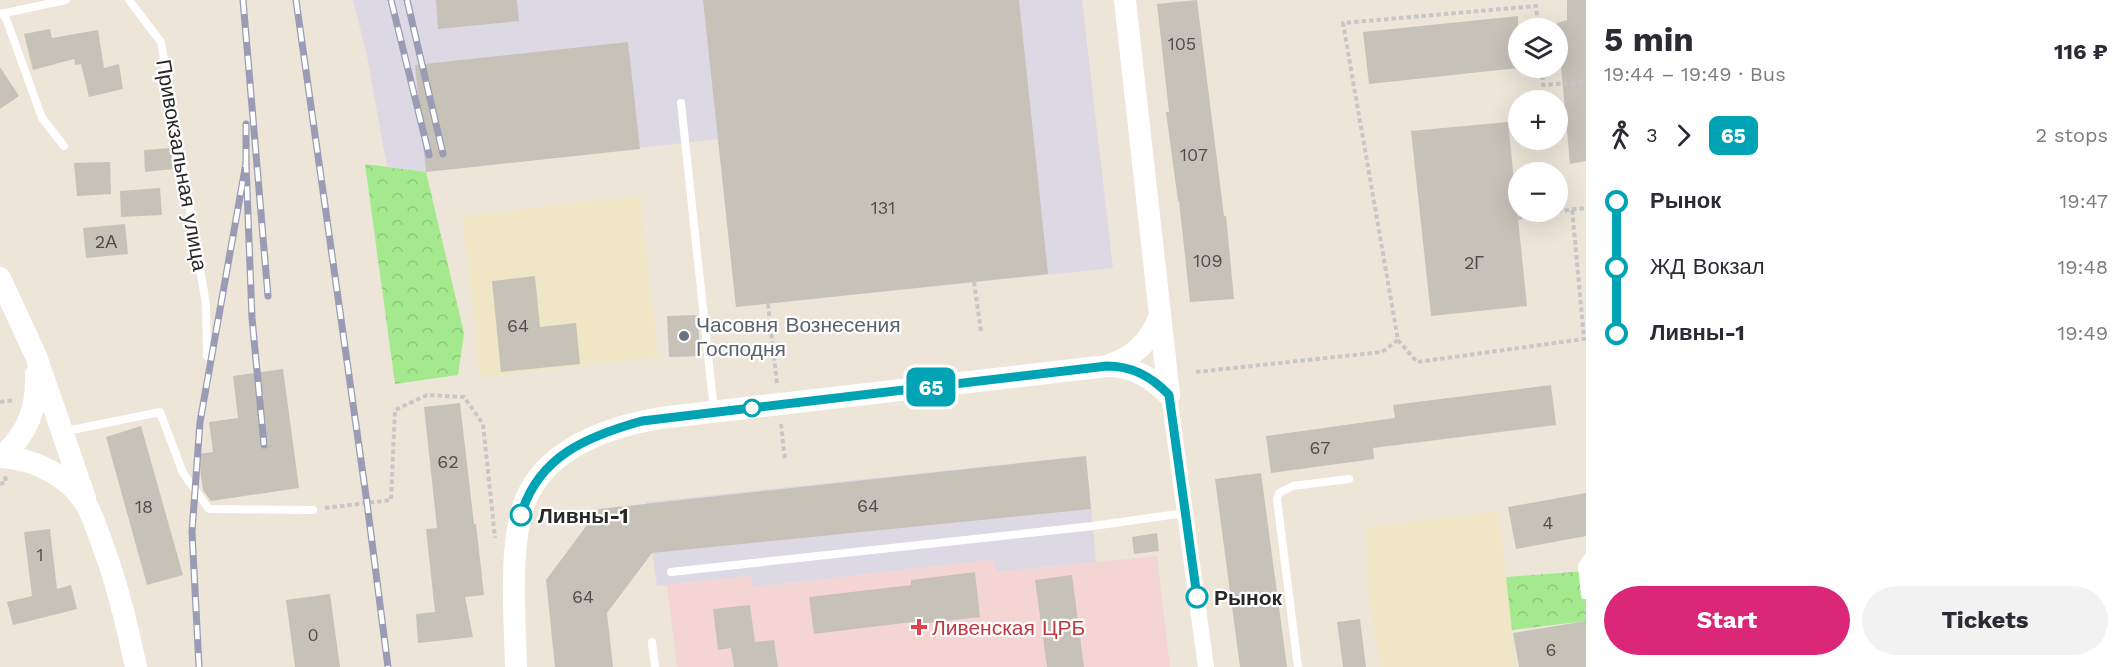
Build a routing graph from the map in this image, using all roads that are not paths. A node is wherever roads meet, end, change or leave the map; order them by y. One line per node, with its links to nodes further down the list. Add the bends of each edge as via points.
1 (66, 0): 4 (lane)
2 (129, 0): 9 (lane, Привокзальная улица, via 161,42 206,304)
3 (1125, 0): 8 (street)
4 (2, 13): 6 (lane, via 42,118)
5 (681, 103): 13 (lane)
6 (64, 146)
7 (0, 278): 10 (street)
8 (1160, 316): 11 (street, via 1141,348); 12 (street)
9 (207, 356)
10 (36, 357): 14 (street); 15 (street, via 33,412 23,435)
11 (1107, 366): 12 (street, via 1141,373); 13 (street)
12 (1169, 395): 19 (street)
13 (714, 412): 25 (street, via 642,421 591,438 570,449 535,482 521,515 515,560)
14 (62, 432): 17 (street); 18 (lane, via 160,412 183,473 210,509)
15 (1, 457): 17 (street, via 28,462 53,473 71,487)
16 (1348, 479): 28 (lane, via 1286,488 1277,500)
17 (89, 510): 24 (street, via 122,602)
18 (313, 510)
19 (1185, 513): 21 (lane); 27 (street)
20 (1586, 559): 22 (lane, via 1582,566)
21 (671, 572)
22 (1585, 594)
23 (652, 642): 26 (lane)
24 (136, 667)
25 (516, 667)
26 (655, 667)
27 (1206, 667)
28 (1298, 667)

